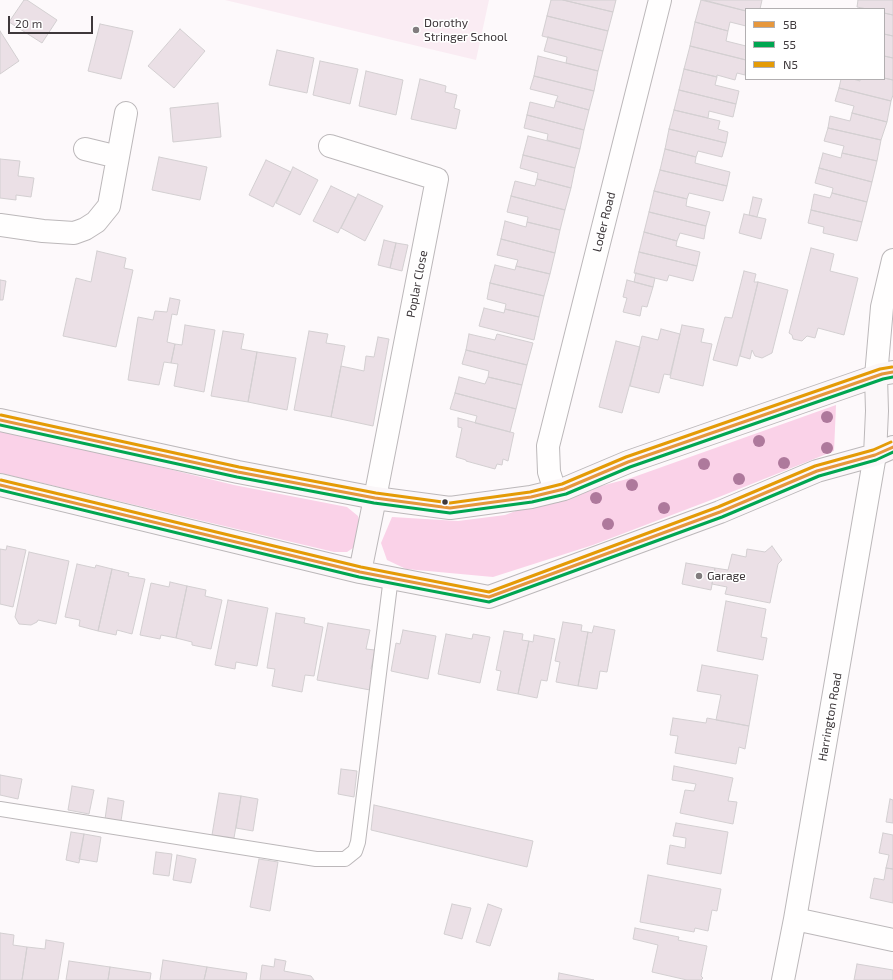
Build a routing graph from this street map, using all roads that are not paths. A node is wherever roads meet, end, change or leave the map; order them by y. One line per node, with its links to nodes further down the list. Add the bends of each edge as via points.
1 (660, 0): 12 (street, Loder Road, via 548,446 549,472)
2 (126, 113): 5 (street)
3 (330, 146): 13 (street, Poplar Close, via 437,179)
4 (85, 150): 5 (street)
5 (118, 157): 6 (street, via 109,206 96,222 88,227 74,233 66,233)
6 (0, 225)
7 (893, 260): 8 (street, via 882,307)
8 (884, 374): 10 (street, via 877,411); 12 (street, via 628,462)
9 (0, 420): 13 (street, via 238,472)
10 (884, 451): 15 (street, via 817,471 720,512 489,597); 17 (street, Harrington Road)
11 (0, 485): 14 (street)
12 (555, 491): 13 (street, via 531,497 450,508)
13 (375, 498): 14 (street)
14 (360, 572): 15 (street)
15 (392, 578): 16 (lane, via 358,842 355,851 345,859 316,859)
16 (0, 809)
17 (795, 919): 18 (street); 19 (street, Harrington Road)
18 (893, 940)
19 (782, 980)

